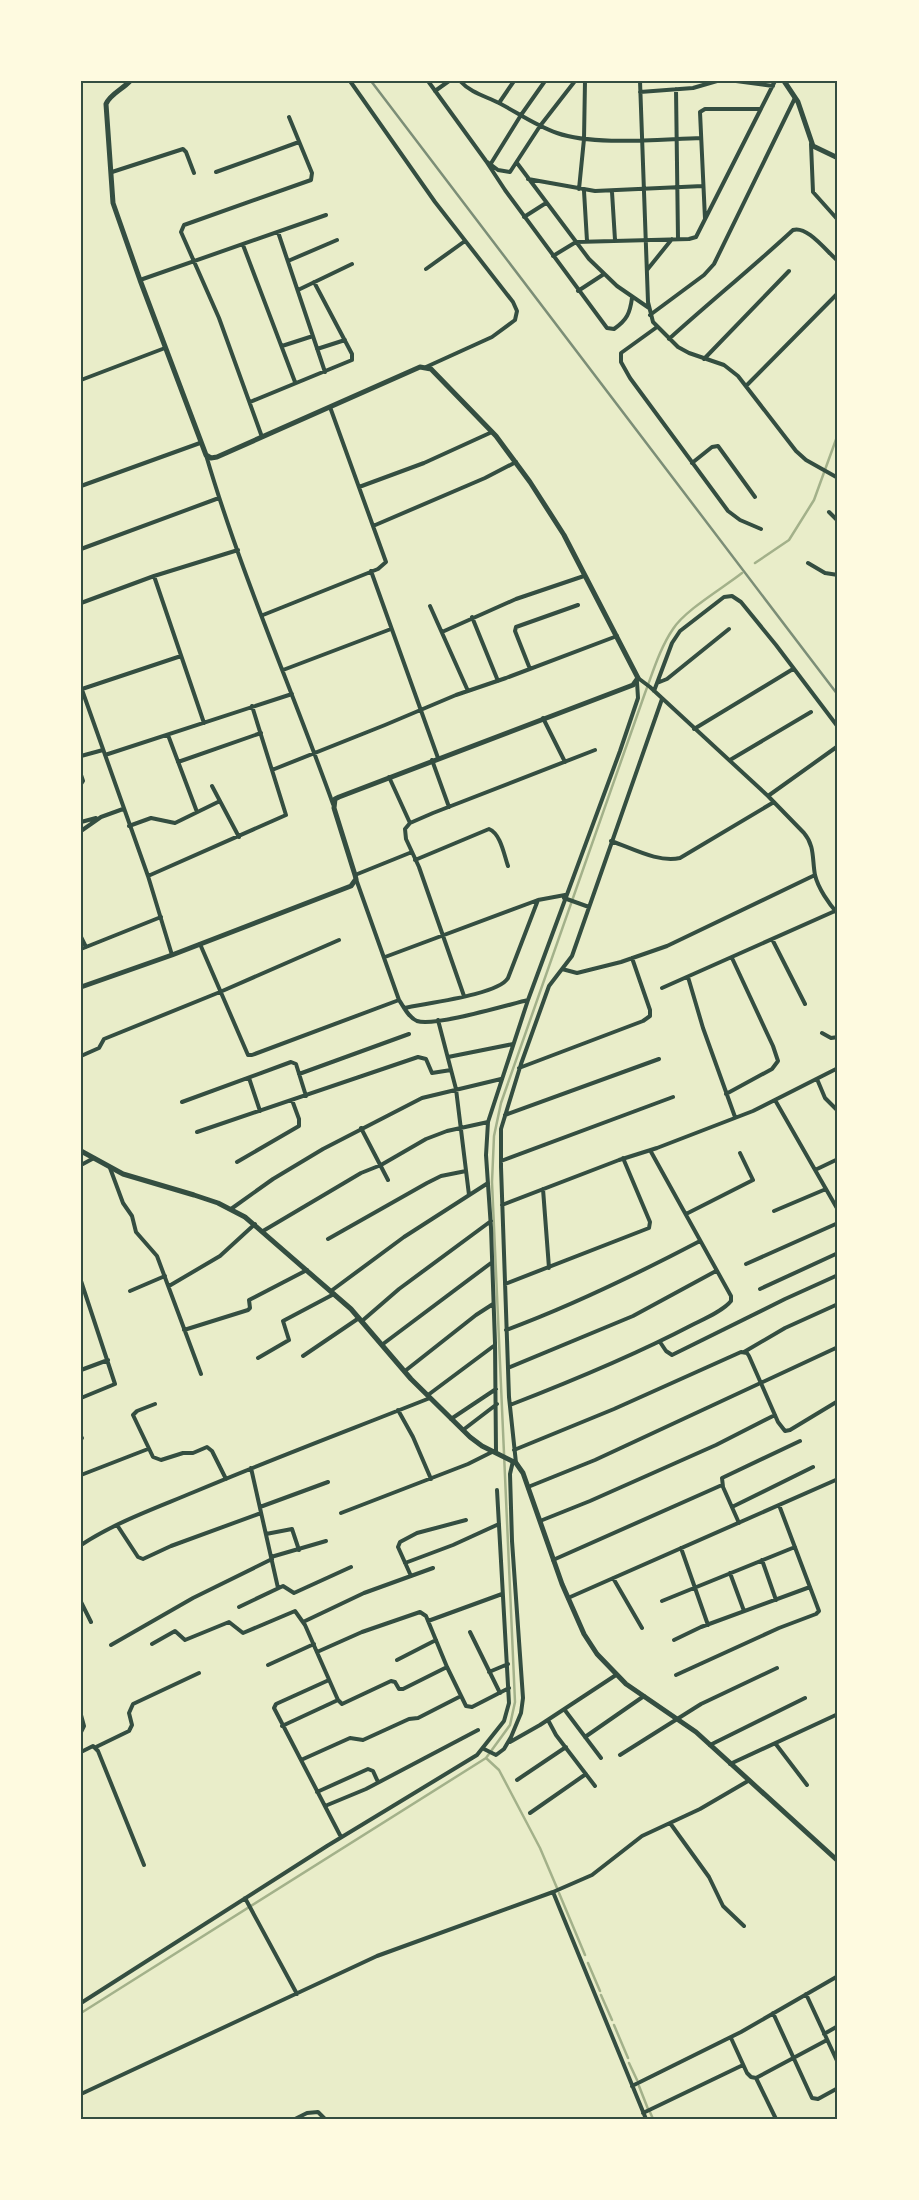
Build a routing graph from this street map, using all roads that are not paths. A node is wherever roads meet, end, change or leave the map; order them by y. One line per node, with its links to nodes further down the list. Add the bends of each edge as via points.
1 (130, 81): 34 (street, via 106,104)
2 (350, 81): 54 (street)
3 (428, 81): 16 (street)
4 (449, 81): 16 (street)
5 (460, 81): 19 (street, via 476,94)
6 (514, 81): 19 (street)
7 (545, 81): 21 (street)
8 (574, 81): 23 (street)
9 (585, 81): 25 (street)
10 (640, 81): 17 (street)
11 (717, 81): 15 (street, via 701,87)
12 (737, 81): 14 (street)
13 (784, 81): 18 (street)
14 (774, 84): 20 (street)
15 (676, 89): 17 (street); 26 (street)
16 (435, 91): 31 (street)
17 (640, 92): 27 (street)
18 (795, 98): 29 (street); 74 (street, via 714,264)
19 (500, 104): 21 (street)
20 (761, 109): 24 (street, via 701,110); 47 (street)
21 (520, 115): 23 (street); 33 (street)
22 (289, 118): 28 (street)
23 (540, 126): 25 (street); 32 (street)
24 (701, 138): 26 (street); 38 (street)
25 (584, 139): 27 (street); 40 (street)
26 (677, 139): 27 (street); 39 (street)
27 (641, 140): 41 (street)
28 (299, 142): 35 (street); 61 (street, via 312,174 311,180 184,225 181,232)
29 (811, 143): 30 (street); 46 (street, via 813,192)
30 (838, 158)
31 (486, 161): 33 (street); 45 (street)
32 (517, 163): 33 (street, via 510,172 498,170); 37 (street)
33 (490, 164)
34 (112, 172): 36 (street, via 183,150); 67 (street, via 113,203)
35 (216, 172)
36 (194, 173)
37 (528, 178): 40 (street); 43 (street)
38 (703, 186): 39 (street); 47 (street)
39 (676, 188): 41 (street); 51 (street)
40 (581, 190): 42 (street); 55 (street)
41 (643, 190): 42 (street); 49 (street)
42 (612, 192): 53 (street)
43 (546, 203): 45 (street); 56 (street)
44 (326, 215): 48 (street)
45 (524, 217): 58 (street)
46 (838, 220)
47 (705, 222): 51 (street, via 696,237)
48 (278, 232): 57 (street); 59 (street)
49 (645, 239): 50 (street); 53 (street); 64 (street)
50 (672, 239): 51 (street); 64 (street)
51 (678, 239)
52 (337, 240): 59 (street)
53 (616, 240): 55 (street)
54 (465, 241): 63 (street); 83 (street, via 513,302 518,315 500,332)
55 (587, 241): 56 (street)
56 (576, 242): 58 (street); 66 (street)
57 (243, 245): 61 (street); 79 (street)
58 (553, 256): 70 (street)
59 (288, 261): 69 (street)
60 (838, 261): 77 (street, via 806,232 793,230)
61 (193, 262): 67 (street); 88 (street, via 219,318)
62 (352, 264): 68 (street)
63 (426, 268)
64 (646, 270): 73 (street)
65 (789, 271): 82 (street)
66 (604, 274): 70 (street); 72 (street)
67 (140, 280): 80 (street)
68 (314, 282): 69 (street); 78 (street)
69 (298, 290): 76 (street)
70 (578, 291): 72 (street, via 603,324 611,329 625,321)
71 (838, 293): 87 (street)
72 (632, 298): 73 (street)
73 (649, 308): 74 (street)
74 (650, 315): 75 (street)
75 (657, 327): 77 (street); 95 (street, via 621,353 621,362)
76 (313, 336): 79 (street); 81 (street)
77 (669, 339): 82 (street, via 684,351)
78 (344, 340): 81 (street); 84 (street, via 352,360)
79 (282, 346): 86 (street)
80 (165, 348): 85 (street); 92 (street)
81 (317, 349): 84 (street)
82 (704, 359): 87 (street, via 731,370)
83 (426, 367): 89 (street); 90 (street, via 436,373)
84 (325, 372): 86 (street)
85 (81, 380)
86 (295, 382): 88 (street)
87 (746, 386): 96 (street, via 796,451)
88 (250, 402): 91 (street)
89 (330, 407): 91 (street); 98 (street)
90 (492, 432): 94 (street); 98 (street, via 424,463)
91 (262, 437): 93 (street, via 217,457)
92 (200, 443): 93 (street); 97 (street)
93 (206, 455): 100 (street)
94 (516, 462): 103 (street); 111 (street, via 560,528)
95 (692, 463): 99 (street, via 718,446); 104 (street, via 734,517)
96 (838, 478)
97 (81, 486)
98 (359, 487): 103 (street)
99 (755, 496)
100 (218, 498): 105 (street); 106 (street)
101 (829, 512): 102 (street)
102 (838, 521)
103 (373, 526): 108 (street, via 386,562)
104 (761, 529)
105 (81, 549)
106 (238, 550): 110 (street); 115 (street)
107 (808, 563): 109 (street, via 825,573)
108 (371, 571): 115 (street); 117 (street)
109 (838, 575)
110 (154, 576): 112 (street); 121 (street)
111 (584, 576): 116 (street); 120 (street)
112 (81, 603)
113 (578, 605): 122 (street, via 516,627)
114 (430, 606): 119 (street)
115 (263, 615): 124 (street)
116 (472, 617): 119 (street); 126 (street)
117 (391, 629): 124 (street); 136 (street)
118 (729, 629): 127 (street, via 667,678)
119 (442, 632): 130 (street)
120 (617, 636): 122 (street); 125 (street)
121 (181, 656): 128 (street); 139 (street)
122 (530, 669): 126 (street)
123 (794, 669): 127 (street, via 741,602 728,596 680,631); 140 (street); 141 (street)
124 (283, 670): 131 (street)
125 (637, 680): 129 (street); 138 (street, via 632,685); 180 (street, via 638,698)
126 (498, 681): 130 (street)
127 (656, 683): 129 (street)
128 (82, 688): 133 (street)
129 (652, 689): 132 (street)
130 (468, 691): 136 (street)
131 (292, 694): 135 (street); 147 (street)
132 (662, 700): 141 (street); 173 (street)
133 (87, 703): 134 (street); 145 (street)
134 (81, 706)
135 (252, 706): 139 (street); 142 (street)
136 (420, 710): 147 (street); 150 (street)
137 (811, 712): 152 (street)
138 (544, 718): 150 (street); 154 (street)
139 (204, 722): 143 (street)
140 (838, 727)
141 (694, 729): 152 (street)
142 (261, 733): 153 (street); 155 (street)
143 (168, 735): 149 (street); 153 (street)
144 (838, 746): 160 (street)
145 (103, 750): 148 (street); 149 (street)
146 (595, 750): 154 (street)
147 (315, 754): 155 (street); 163 (street)
148 (81, 756)
149 (105, 756): 165 (street)
150 (438, 758): 151 (street)
151 (432, 760): 157 (street); 164 (street)
152 (730, 760): 160 (street)
153 (178, 762): 166 (street)
154 (565, 762): 164 (street)
155 (272, 770): 172 (street, via 286,816)
156 (81, 775): 158 (street)
157 (389, 777): 163 (street, via 339,796); 169 (street)
158 (81, 784)
159 (212, 786): 161 (street)
160 (768, 796): 162 (street)
161 (220, 801): 166 (street); 172 (street)
162 (774, 802): 173 (street, via 680,858 666,859); 177 (street, via 810,840)
163 (333, 804): 179 (street)
164 (449, 807): 169 (street)
165 (123, 809): 167 (street); 170 (street)
166 (197, 812): 170 (street, via 175,823 151,818)
167 (101, 817): 168 (street); 171 (street)
168 (81, 822)
169 (410, 823): 174 (street, via 404,834)
170 (129, 826): 178 (street)
171 (81, 831)
172 (239, 837): 178 (street)
173 (611, 841): 182 (street)
174 (412, 852): 175 (street); 179 (street)
175 (415, 860): 176 (street, via 489,829 499,838); 185 (street)
176 (508, 866)
177 (815, 875): 183 (street); 193 (street, via 674,942)
178 (148, 876): 184 (street)
179 (356, 877): 189 (street, via 351,886); 192 (street)
180 (566, 897): 181 (street); 182 (street); 202 (street)
181 (538, 900): 185 (street); 200 (street, via 506,982)
182 (589, 907): 195 (street, via 572,956)
183 (836, 912): 187 (street)
184 (161, 918): 190 (street); 191 (street)
185 (442, 936): 192 (street); 200 (street)
186 (81, 937): 190 (street)
187 (772, 939): 194 (street); 203 (street)
188 (339, 940): 199 (street)
189 (200, 944): 191 (street); 199 (street)
190 (84, 948)
191 (172, 954): 197 (street)
192 (385, 957): 201 (street)
193 (632, 958): 195 (street, via 577,973); 213 (street, via 650,1016)
194 (732, 958): 196 (street); 221 (street, via 778,1061 772,1069)
195 (562, 969): 213 (street, via 549,986)
196 (688, 977): 198 (street); 221 (street)
197 (81, 987)
198 (662, 988)
199 (220, 992): 201 (street, via 246,1053 252,1055); 210 (street, via 104,1039 99,1048)
200 (464, 996): 204 (street)
201 (400, 1000): 204 (street)
202 (528, 1000): 205 (street); 209 (street)
203 (805, 1004)
204 (404, 1008): 205 (street, via 417,1021)
205 (438, 1020): 211 (street)
206 (822, 1033): 208 (street, via 831,1038)
207 (409, 1034): 216 (street)
208 (838, 1037)
209 (513, 1044): 211 (street); 218 (street)
210 (81, 1056)
211 (448, 1057): 215 (street)
212 (659, 1059): 229 (street)
213 (520, 1068): 229 (street)
214 (838, 1068): 219 (street)
215 (451, 1070): 220 (street); 222 (street, via 432,1073 426,1059 418,1057)
216 (299, 1074): 217 (street, via 292,1062); 222 (street)
217 (249, 1078): 226 (street); 227 (street)
218 (501, 1079): 220 (street); 231 (street)
219 (817, 1079): 225 (street); 228 (street, via 825,1098)
220 (456, 1089): 232 (street); 233 (street, via 422,1098)
221 (726, 1094): 230 (street)
222 (306, 1096): 224 (street)
223 (673, 1097): 241 (street)
224 (292, 1100): 227 (street); 242 (street, via 299,1119 298,1126)
225 (776, 1100): 230 (street); 246 (street)
226 (182, 1102)
227 (260, 1111): 234 (street)
228 (838, 1111)
229 (504, 1115): 241 (street)
230 (735, 1117): 235 (street)
231 (488, 1122): 232 (street); 249 (street)
232 (462, 1127): 244 (street, via 426,1139); 247 (street)
233 (361, 1128): 244 (street); 256 (street, via 294,1166)
234 (197, 1132)
235 (650, 1150): 239 (street); 259 (street)
236 (81, 1151): 238 (street)
237 (740, 1153): 259 (street, via 753,1180)
238 (94, 1158): 243 (street); 245 (street)
239 (622, 1158): 251 (street); 269 (street, via 650,1226)
240 (838, 1159): 246 (street)
241 (501, 1161): 255 (street)
242 (237, 1162)
243 (81, 1165)
244 (381, 1165): 248 (street); 263 (street, via 361,1173)
245 (110, 1168): 256 (street); 273 (street, via 136,1232 155,1253)
246 (815, 1170): 250 (street)
247 (466, 1171): 252 (street); 264 (street, via 434,1180)
248 (388, 1180)
249 (488, 1183): 252 (street); 260 (street)
250 (826, 1188): 254 (street); 258 (street)
251 (543, 1189): 255 (street); 269 (street)
252 (469, 1195): 280 (street, via 404,1237)
253 (838, 1196): 254 (street)
254 (832, 1199): 257 (street)
255 (502, 1205): 275 (street)
256 (232, 1209): 262 (street)
257 (838, 1210)
258 (774, 1211)
259 (686, 1214): 265 (street)
260 (491, 1221): 267 (street); 283 (street)
261 (838, 1223): 268 (street)
262 (255, 1224): 263 (street); 276 (street, via 220,1256)
263 (263, 1231): 270 (street)
264 (328, 1238)
265 (700, 1241): 271 (street); 285 (street, via 622,1282)
266 (838, 1253): 277 (street)
267 (492, 1263): 281 (street); 287 (street)
268 (746, 1264)
269 (549, 1268): 275 (street)
270 (307, 1270): 280 (street); 284 (street, via 249,1300 248,1310)
271 (716, 1271): 286 (street, via 731,1296 729,1304); 294 (street, via 633,1316)
272 (838, 1275): 286 (street, via 672,1355)
273 (165, 1276): 276 (street); 279 (street)
274 (81, 1281): 278 (street)
275 (505, 1284): 285 (street)
276 (169, 1286): 284 (street)
277 (760, 1289)
278 (83, 1291): 293 (street)
279 (130, 1291)
280 (332, 1293): 283 (street); 292 (street, via 283,1321 289,1340)
281 (493, 1304): 288 (street); 296 (street)
282 (838, 1304): 290 (street, via 785,1328)
283 (361, 1320): 287 (street); 291 (street)
284 (184, 1330): 297 (street)
285 (506, 1330): 294 (street)
286 (660, 1342): 305 (street)
287 (383, 1344): 296 (street)
288 (495, 1346): 299 (street); 300 (street)
289 (838, 1347): 298 (street)
290 (744, 1352): 298 (street, via 749,1356); 312 (street)
291 (303, 1356)
292 (258, 1358)
293 (108, 1360): 295 (street); 301 (street, via 114,1385)
294 (508, 1368): 305 (street)
295 (81, 1370)
296 (405, 1371): 300 (street)
297 (201, 1374)
298 (760, 1383): 307 (street); 323 (street, via 595,1460)
299 (496, 1389): 304 (street); 308 (street)
300 (429, 1397): 306 (street); 308 (street)
301 (81, 1398)
302 (838, 1401): 307 (street, via 790,1430 783,1429)
303 (156, 1404): 311 (street, via 133,1415)
304 (497, 1404): 309 (street); 313 (street)
305 (510, 1405): 312 (street)
306 (398, 1410): 316 (street); 319 (street)
307 (775, 1415): 331 (street, via 716,1445)
308 (451, 1419): 309 (street)
309 (463, 1430): 313 (street, via 477,1443)
310 (800, 1442): 322 (street, via 724,1477)
311 (148, 1449): 317 (street); 318 (street, via 158,1461 183,1453 193,1454 207,1447)
312 (514, 1450): 314 (street)
313 (496, 1452): 314 (street); 319 (street)
314 (513, 1461): 323 (street); 397 (street, via 510,1470 512,1541 523,1698 518,1721)
315 (813, 1467): 326 (street)
316 (251, 1468): 318 (street); 327 (street)
317 (81, 1475)
318 (226, 1479): 334 (street)
319 (431, 1479): 329 (street)
320 (838, 1479): 325 (street)
321 (328, 1482): 327 (street)
322 (722, 1484): 326 (street); 342 (street)
323 (528, 1487): 331 (street)
324 (497, 1490): 333 (street)
325 (779, 1505): 332 (street); 338 (street)
326 (732, 1506): 332 (street)
327 (260, 1507): 328 (street)
328 (261, 1513): 334 (street, via 143,1559 138,1557); 335 (street)
329 (341, 1513)
330 (466, 1520): 344 (street, via 403,1539 398,1546)
331 (540, 1522): 342 (street)
332 (739, 1523): 339 (street)
333 (499, 1524): 344 (street); 353 (street)
334 (117, 1525): 337 (street)
335 (266, 1534): 340 (street, via 292,1529); 341 (street)
336 (326, 1541): 340 (street)
337 (81, 1545)
338 (795, 1547): 343 (street); 351 (street)
339 (681, 1548): 349 (street); 350 (street)
340 (299, 1550): 341 (street)
341 (272, 1558): 352 (street); 370 (street)
342 (553, 1560): 354 (street)
343 (762, 1560): 347 (street); 356 (street)
344 (405, 1563): 348 (street)
345 (351, 1567): 352 (street, via 294,1593 286,1586)
346 (433, 1568): 348 (street)
347 (730, 1573): 350 (street); 359 (street)
348 (412, 1576): 362 (street, via 364,1593)
349 (613, 1578): 354 (street); 364 (street)
350 (695, 1587): 355 (street); 363 (street)
351 (810, 1587): 356 (street); 380 (street, via 819,1608 816,1614)
352 (278, 1588): 358 (street)
353 (502, 1594): 360 (street); 373 (street)
354 (568, 1598): 379 (street, via 589,1643)
355 (662, 1600)
356 (776, 1600): 359 (street)
357 (82, 1605): 361 (street)
358 (240, 1607)
359 (744, 1611): 363 (street)
360 (428, 1621): 366 (street); 371 (street, via 420,1612)
361 (90, 1622)
362 (304, 1622): 368 (street, via 295,1611 243,1633 228,1622 187,1640 183,1640 176,1631); 369 (street)
363 (708, 1625): 367 (street)
364 (642, 1628)
365 (470, 1632): 377 (street)
366 (436, 1640): 372 (street); 375 (street)
367 (674, 1640)
368 (152, 1644)
369 (314, 1644): 371 (street); 374 (street)
370 (111, 1645)
371 (317, 1652): 381 (street)
372 (397, 1660)
373 (508, 1664): 377 (street); 382 (street)
374 (268, 1665)
375 (447, 1667): 384 (street); 387 (street, via 401,1689 390,1681 344,1704)
376 (777, 1668): 391 (street)
377 (490, 1672): 383 (street)
378 (198, 1673): 400 (street, via 133,1704 129,1713 132,1725 129,1731)
379 (616, 1675): 385 (street); 388 (street)
380 (676, 1675)
381 (330, 1680): 387 (street); 393 (street, via 276,1704 274,1711)
382 (509, 1688): 383 (street); 402 (street, via 506,1716)
383 (500, 1693): 384 (street, via 469,1707)
384 (461, 1696): 406 (street, via 363,1740 350,1738)
385 (644, 1696): 391 (street); 396 (street)
386 (805, 1698): 399 (street)
387 (338, 1700): 393 (street)
388 (564, 1709): 392 (street); 396 (street)
389 (838, 1714): 398 (street)
390 (81, 1715): 395 (street, via 84,1726)
391 (677, 1718): 399 (street); 404 (street)
392 (548, 1720): 397 (street); 401 (street)
393 (282, 1726): 406 (street)
394 (478, 1730): 411 (street)
395 (81, 1732)
396 (585, 1738): 405 (street)
397 (508, 1742): 402 (street, via 500,1753 494,1755)
398 (775, 1743): 407 (street); 412 (street)
399 (710, 1745): 407 (street)
400 (96, 1747): 403 (street); 420 (street)
401 (566, 1747): 408 (street); 409 (street)
402 (485, 1750): 418 (street)
403 (81, 1752)
404 (620, 1756)
405 (601, 1758)
406 (300, 1760): 414 (street)
407 (730, 1764): 410 (street)
408 (586, 1774): 413 (street); 416 (street)
409 (518, 1780)
410 (748, 1781): 417 (street, via 719,1800); 419 (street)
411 (378, 1782): 414 (street, via 368,1769); 415 (street)
412 (807, 1785)
413 (595, 1786)
414 (318, 1792): 415 (street)
415 (325, 1806): 418 (street)
416 (530, 1813)
417 (670, 1823): 421 (street, via 634,1841 598,1872); 423 (street, via 709,1877 724,1906)
418 (341, 1837): 422 (street)
419 (838, 1861)
420 (144, 1865)
421 (554, 1892): 425 (street, via 377,1956); 437 (street)
422 (246, 1900): 425 (street); 427 (street)
423 (744, 1926)
424 (838, 1976): 426 (street)
425 (297, 1994): 439 (street)
426 (806, 1994): 428 (street); 430 (street)
427 (81, 2003)
428 (773, 2013): 431 (street); 433 (street)
429 (838, 2026): 430 (street)
430 (824, 2034): 432 (street)
431 (731, 2038): 435 (street); 437 (street)
432 (827, 2040): 433 (street); 434 (street)
433 (795, 2057): 436 (street); 438 (street, via 812,2098 818,2099)
434 (838, 2063)
435 (744, 2066): 436 (street, via 749,2076); 440 (street)
436 (756, 2078): 444 (street)
437 (632, 2086): 440 (street)
438 (838, 2088)
439 (81, 2094)
440 (643, 2113): 443 (street)
441 (295, 2119): 442 (street, via 318,2112)
442 (325, 2119)
443 (646, 2119)
444 (776, 2119)

